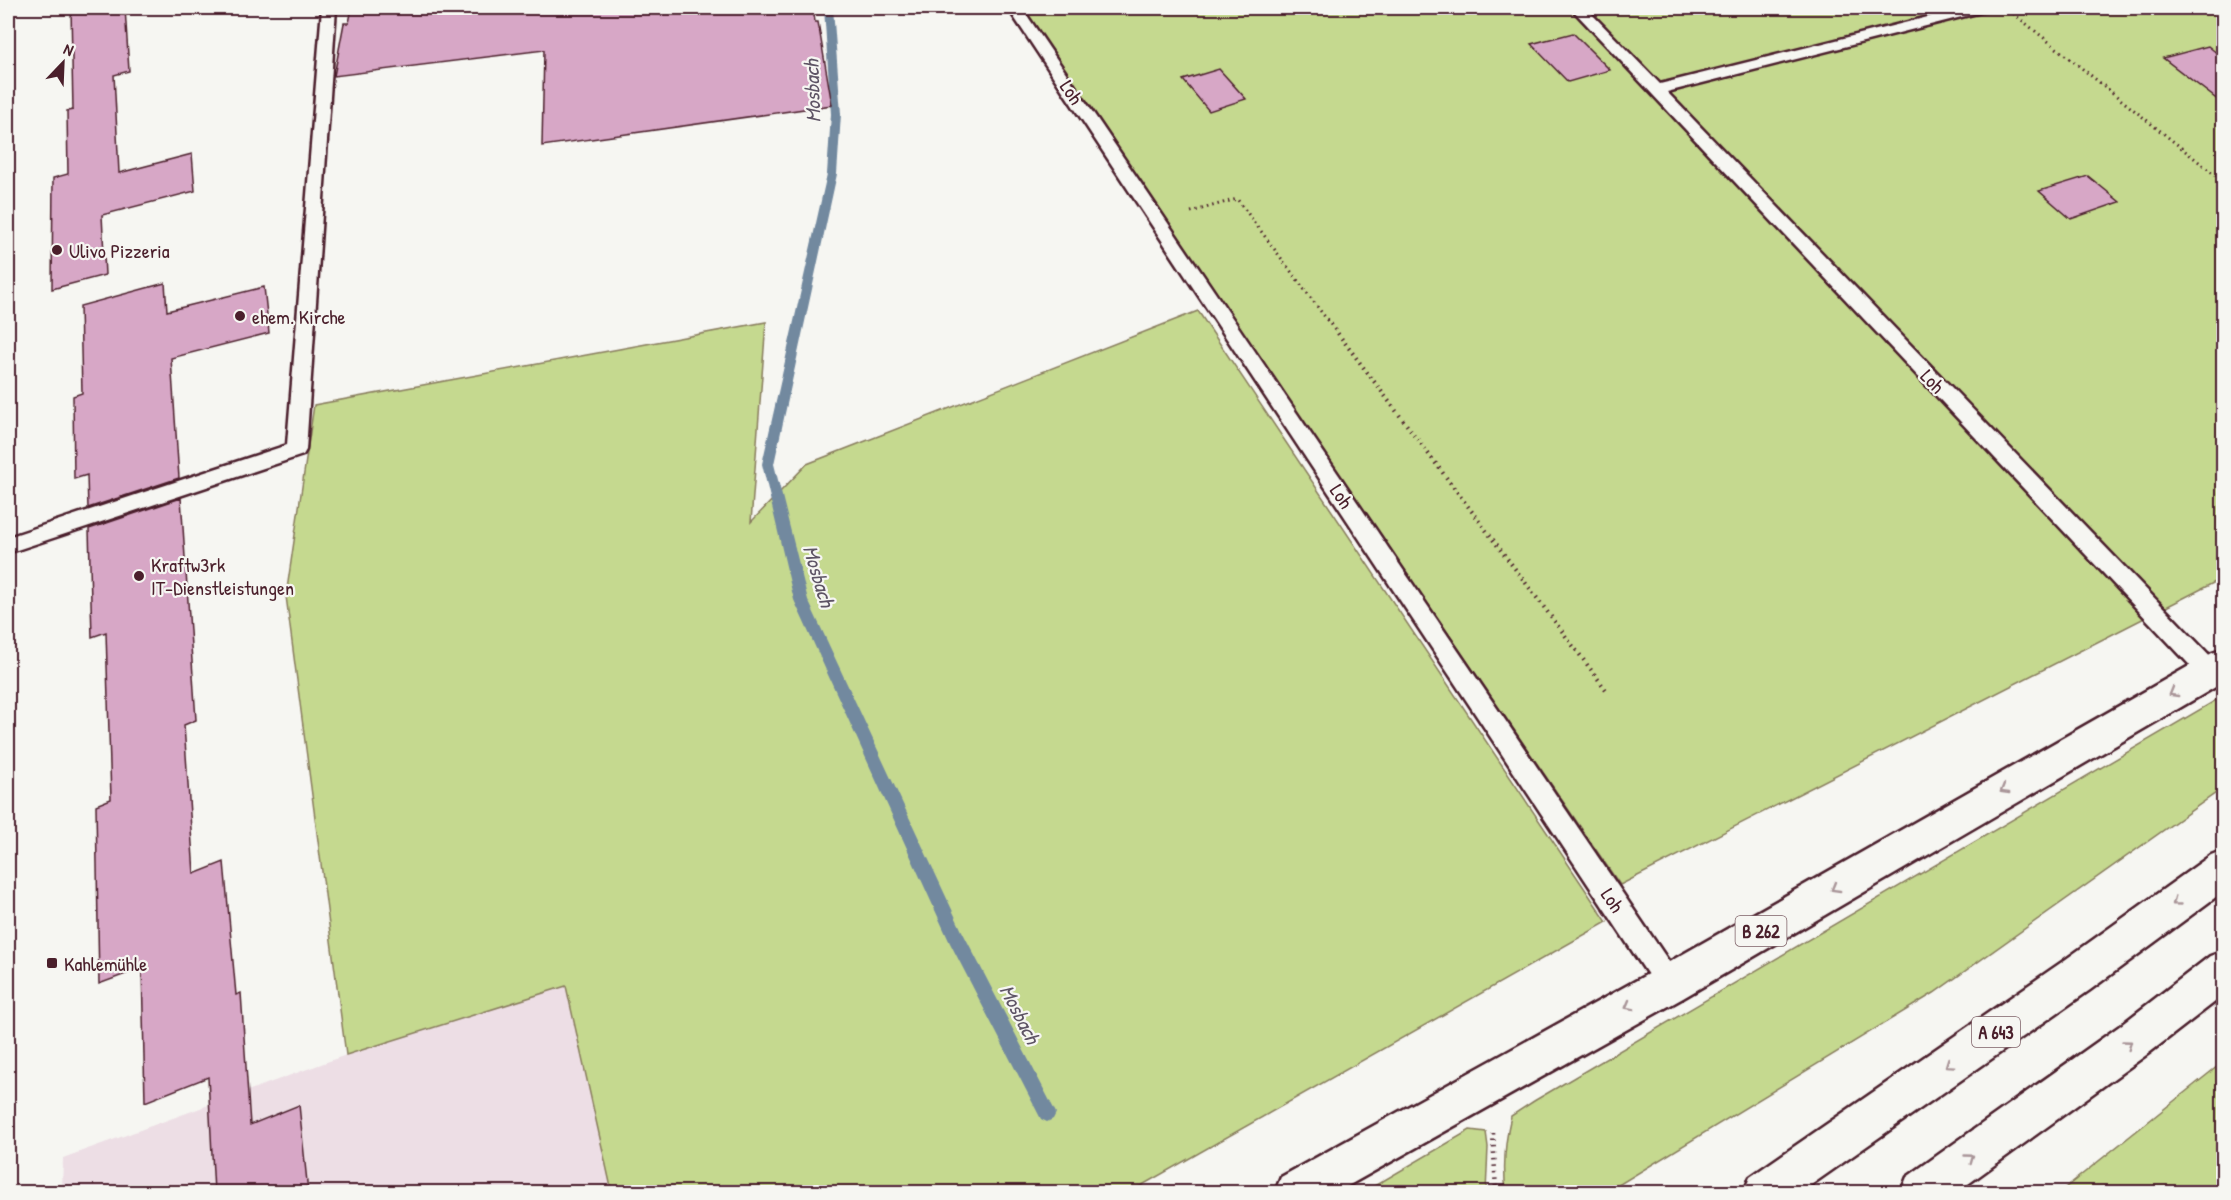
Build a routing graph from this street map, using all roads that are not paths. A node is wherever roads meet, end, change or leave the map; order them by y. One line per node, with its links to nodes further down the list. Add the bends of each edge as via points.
1 (328, 8): 6 (lane, via 296,450)
2 (1015, 8): 10 (lane, Loh)
3 (1578, 8): 5 (lane, Loh)
4 (1980, 8): 5 (lane)
5 (1657, 90): 7 (lane, Loh)
6 (8, 545)
7 (2217, 668): 10 (main road, B 262, one-way to 10)
8 (2223, 868): 12 (main road, A 643, one-way to 12, via 2076,976)
9 (2223, 970): 13 (main road, one-way to 9, via 2135,1039)
10 (1669, 984): 11 (main road, B 262, one-way to 11)
11 (1296, 1192)
12 (1765, 1192)
13 (1922, 1192)

